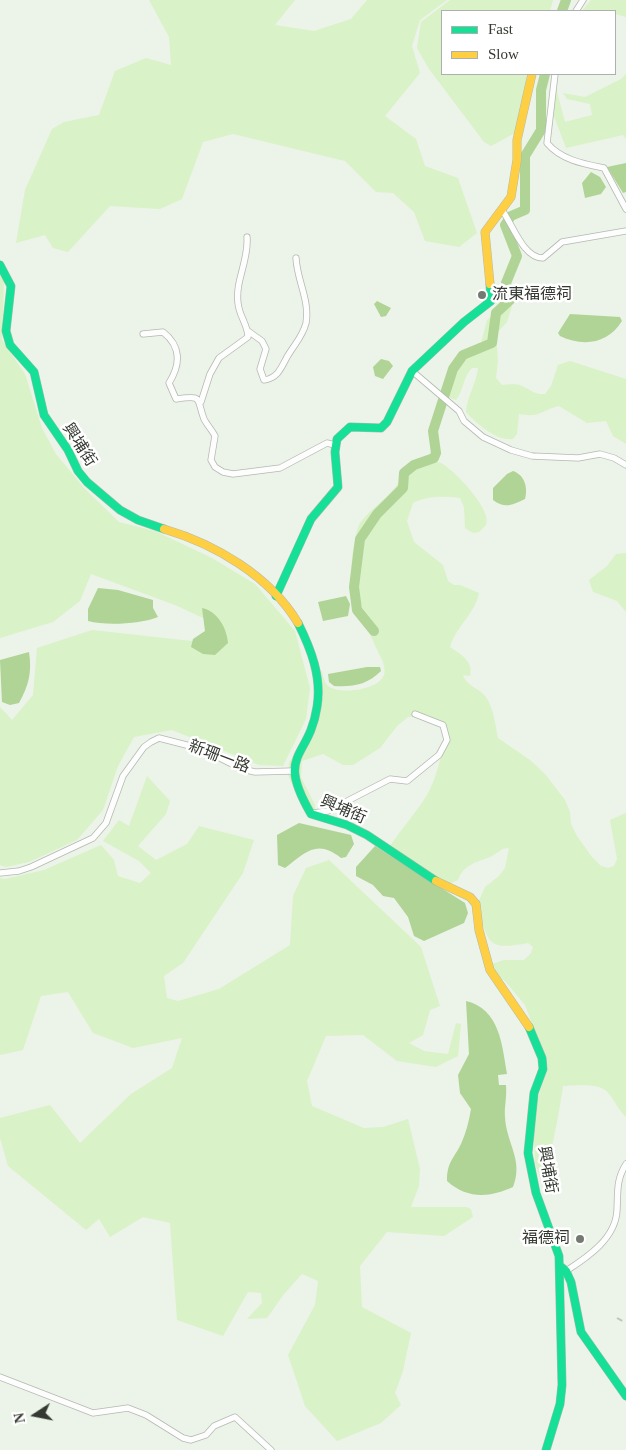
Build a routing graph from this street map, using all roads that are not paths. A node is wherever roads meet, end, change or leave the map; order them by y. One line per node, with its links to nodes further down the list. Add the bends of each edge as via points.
1 (532, 75): 4 (street, via 517,140 511,197)
2 (555, 75): 3 (street, via 547,143 554,151 581,164 604,168)
3 (626, 209)
4 (502, 210): 5 (street, via 527,252 535,258 544,258 562,242); 11 (street, via 485,232 491,301)
5 (626, 231)
6 (247, 237): 9 (street, via 237,302)
7 (296, 258): 9 (street, via 296,274 305,297 306,322 279,373 270,379 264,380 260,369 266,349 262,341)
8 (0, 265): 15 (street, 興埔街, via 10,283 13,300 6,332 8,341 33,371 42,409 50,426 86,481 124,512 215,550 248,571)
9 (248, 331): 12 (street, via 248,337 241,344 219,358)
10 (143, 334): 12 (street, via 163,332 169,337 176,347 178,361 177,371 169,383 172,395 176,399 197,398)
11 (412, 371): 13 (street, via 387,424 381,428 347,427); 14 (street, via 459,411 464,421 483,437 511,450 550,457 578,458 600,454)
12 (201, 402): 13 (street, via 205,422 215,436 211,460 223,472 233,474 280,468 327,443)
13 (335, 445): 15 (street, via 340,478 336,491 318,508)
14 (626, 465)
15 (276, 596): 17 (street, 興埔街, via 297,621 306,640 318,695 313,725 296,756)
16 (415, 714): 18 (street, via 443,725 447,740 439,755 407,781 390,779 328,811)
17 (293, 771): 18 (street, 興埔街); 19 (street, 新珊一路, via 255,772 229,764 202,749 159,738 151,742 123,776 106,822 94,838 31,868)
18 (311, 814): 21 (street, 興埔街, via 367,835 437,881 470,897 476,904 490,970 529,1027 542,1058 543,1069 534,1093 528,1153 536,1193)
19 (0, 873)
20 (626, 1164): 21 (street, via 616,1190 617,1210 610,1232 584,1259)
21 (563, 1268): 22 (street); 23 (street, 興埔街)
22 (573, 1288): 23 (street, via 566,1285); 25 (street, via 581,1332)
23 (560, 1291): 27 (street, 興埔街, via 562,1385 560,1404)
24 (0, 1377): 26 (street, via 93,1413 128,1408 192,1440 206,1435 222,1421 238,1418)
25 (626, 1396)
26 (271, 1450)
27 (546, 1450)

